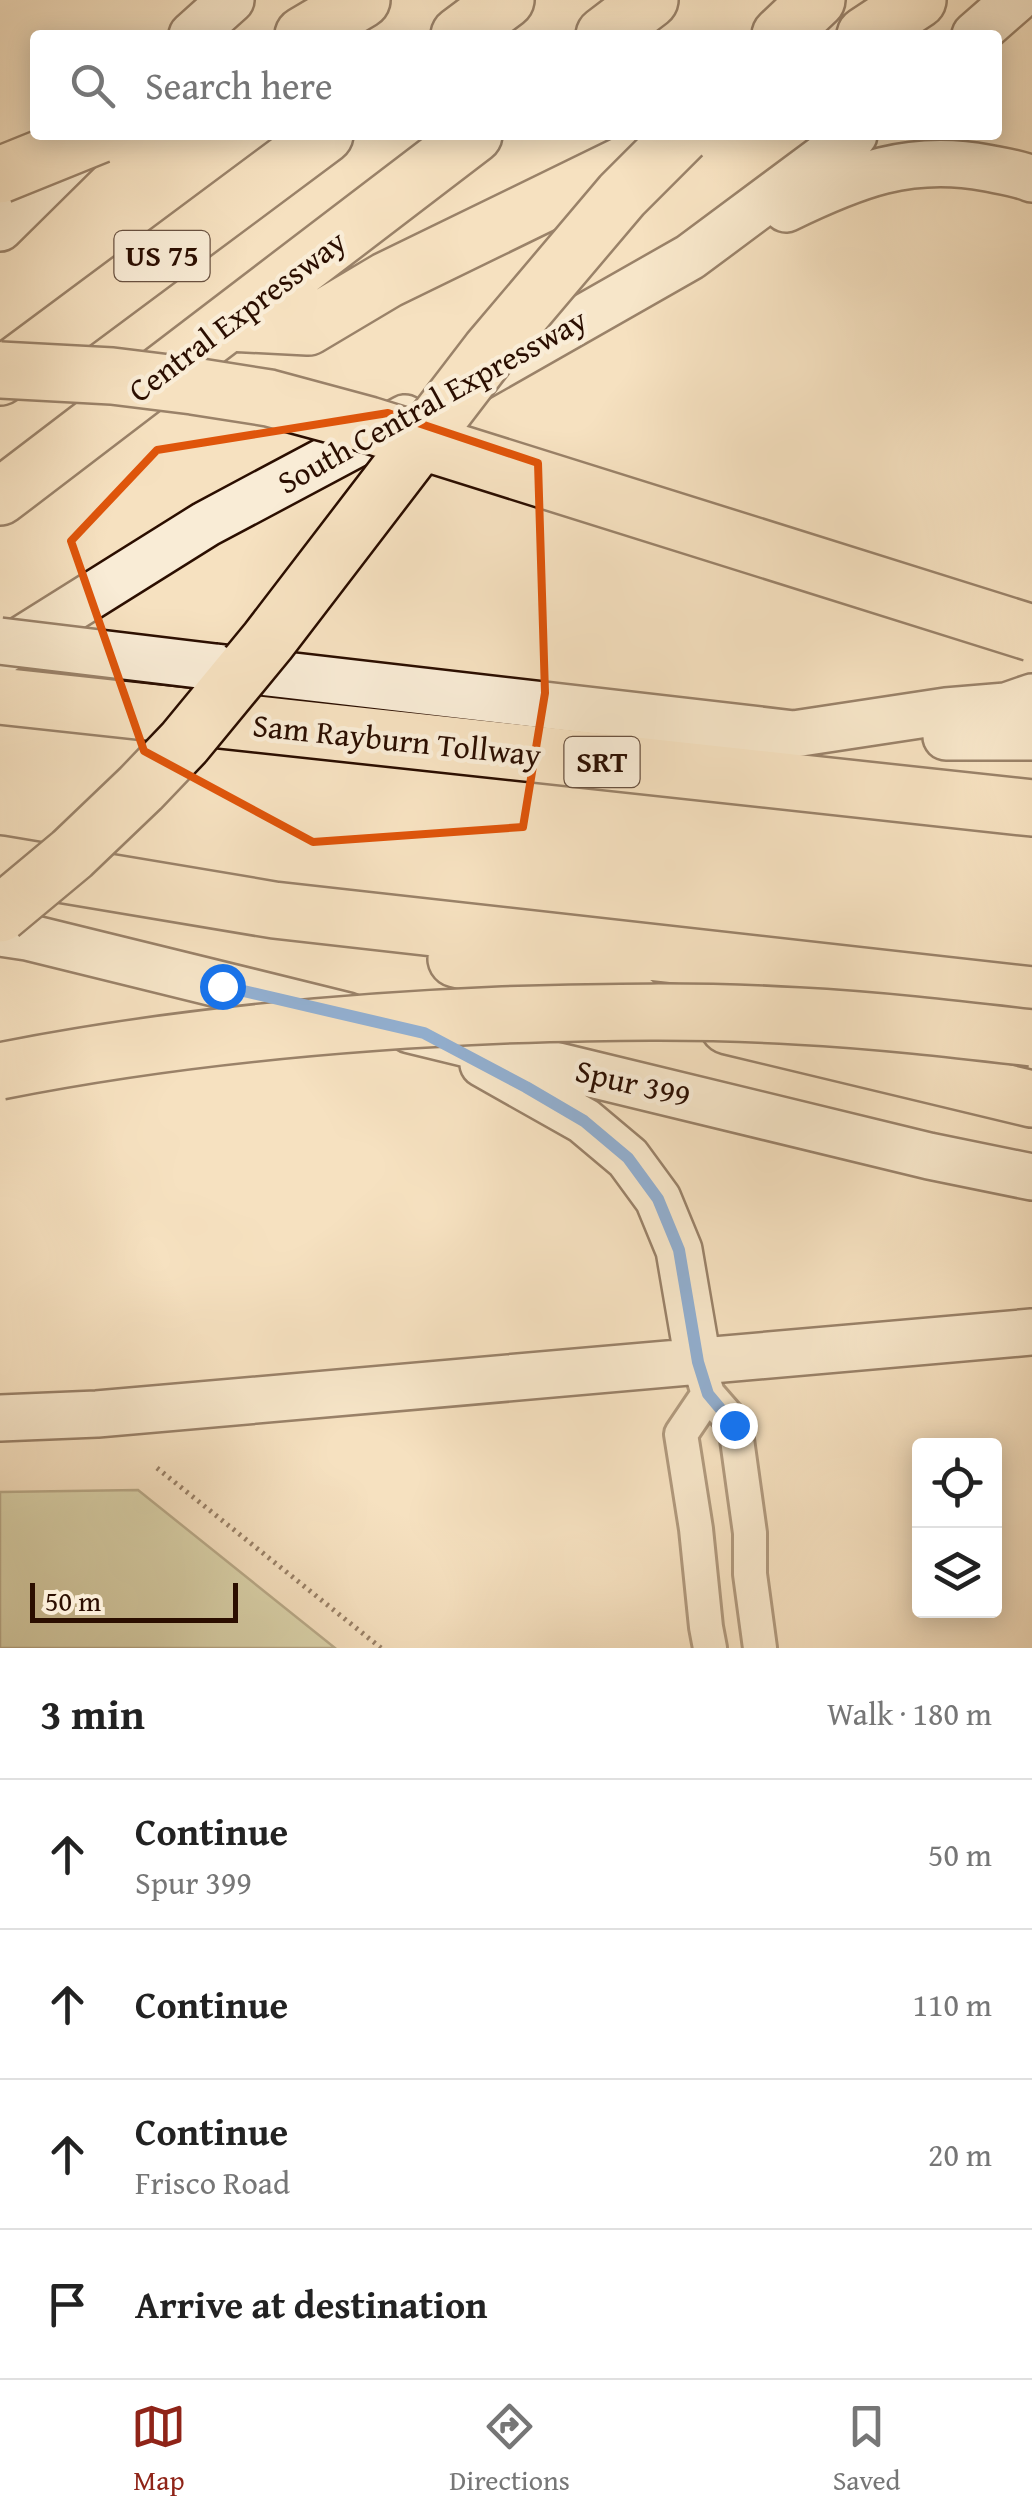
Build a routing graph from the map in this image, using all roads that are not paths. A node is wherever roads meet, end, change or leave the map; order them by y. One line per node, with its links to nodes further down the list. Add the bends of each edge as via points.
1 (231, 0): 8 (main road)
2 (362, 0): 9 (highway)
3 (506, 0): 10 (highway)
4 (650, 0): 11 (highway)
5 (817, 0): 12 (highway)
6 (918, 0): 13 (highway)
7 (1016, 0): 14 (main road)
8 (198, 30)
9 (311, 30)
10 (466, 30)
11 (611, 30)
12 (785, 30)
13 (873, 30)
14 (981, 30)
15 (85, 140): 22 (highway, bridge)
16 (92, 140): 24 (main road)
17 (318, 140): 27 (highway, US 75)
18 (467, 140): 26 (highway, Central Expressway / US 75)
19 (674, 140): 26 (highway, via 387,280 308,327)
20 (679, 140): 39 (highway, bridge, via 622,195 502,336 184,742 72,854)
21 (847, 140): 25 (main road, South Central Expressway)
22 (0, 175)
23 (1032, 179): 25 (main road, via 964,164 871,172)
24 (0, 228)
25 (690, 257): 31 (main road, South Central Expressway, via 206,524)
26 (228, 323): 28 (highway, Central Expressway / US 75)
27 (0, 373): 29 (highway, bridge, via 112,376 270,398)
28 (0, 497)
29 (1032, 633)
30 (0, 641): 34 (main road, bridge)
31 (0, 652)
32 (0, 696): 36 (highway, Sam Rayburn Tollway / SRT)
33 (1032, 697): 34 (main road)
34 (794, 734): 35 (main road)
35 (1032, 737)
36 (1032, 808)
37 (0, 864): 38 (highway)
38 (274, 910): 41 (highway); 45 (highway)
39 (0, 914)
40 (0, 933): 42 (main road, Spur 399)
41 (1032, 995)
42 (424, 1033): 46 (main road, Spur 399); 48 (main road, via 584,1121 628,1158 658,1199 679,1250)
43 (1032, 1038): 44 (highway, bridge, via 800,1016 619,1011 242,1033)
44 (0, 1071)
45 (1032, 1099)
46 (1032, 1177)
47 (1032, 1332): 48 (main road)
48 (703, 1378): 49 (main road); 50 (street, via 681,1434); 51 (street, via 734,1425)
49 (0, 1418)
50 (710, 1648)
51 (760, 1648)

